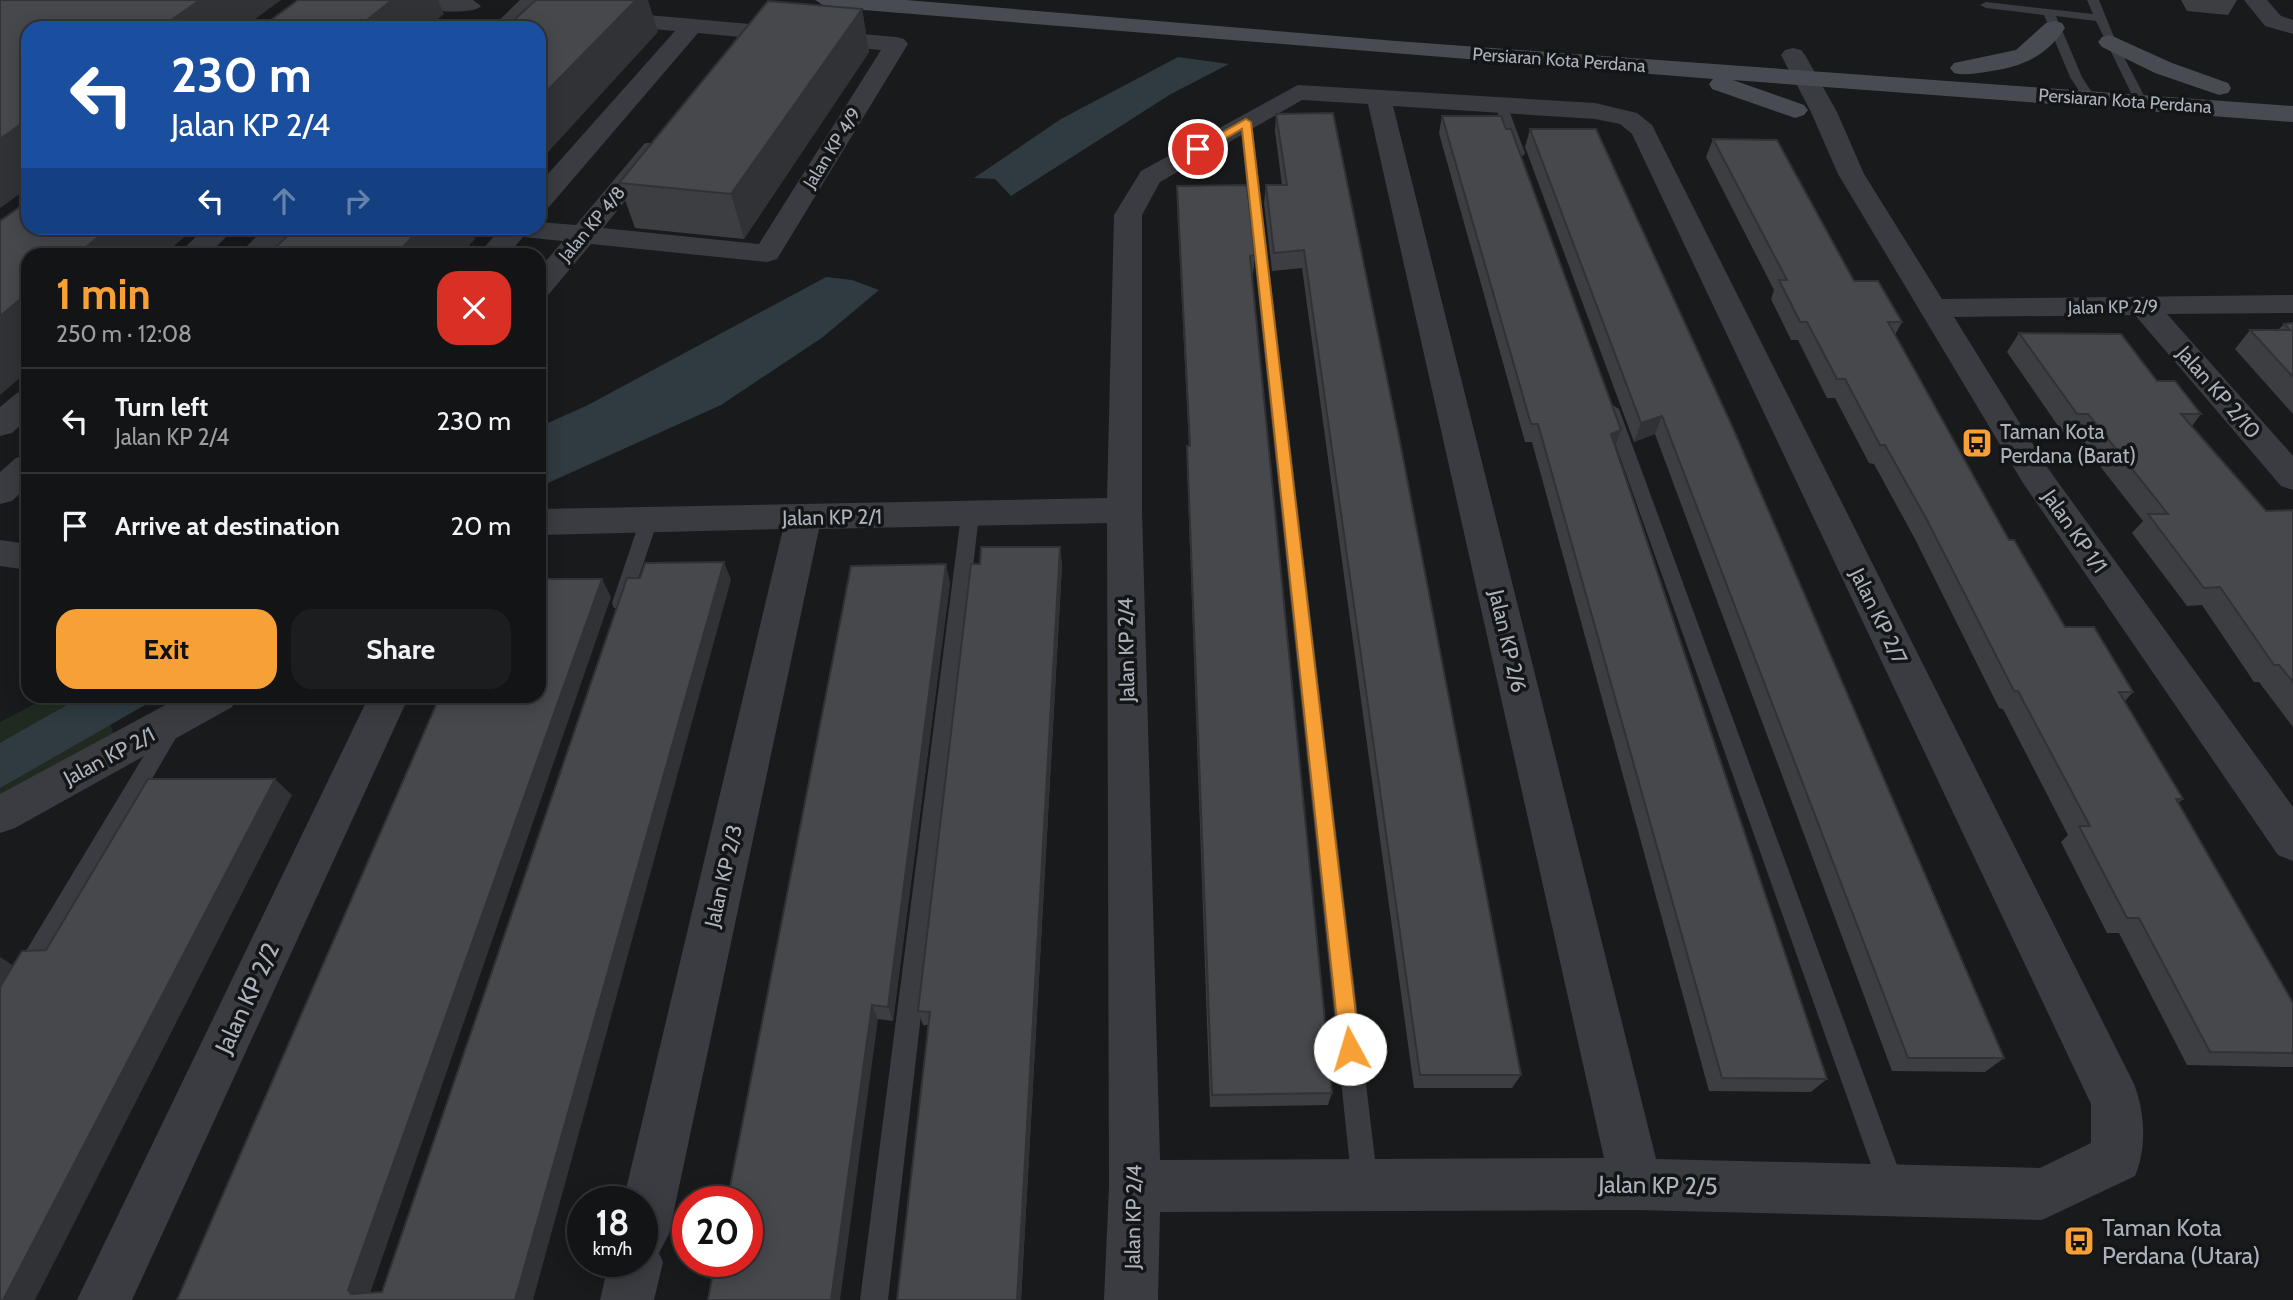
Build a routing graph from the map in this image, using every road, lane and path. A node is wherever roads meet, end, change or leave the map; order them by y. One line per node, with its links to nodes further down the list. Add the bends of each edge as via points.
1 (400, 0): 12 (street, via 470,6)
2 (533, 0): 13 (street)
3 (826, 0): 8 (street, Persiaran Kota Perdana)
4 (1050, 0): 21 (street, Persiaran Kota Perdana)
5 (2045, 0): 11 (lane)
6 (2093, 0): 10 (lane)
7 (2255, 0): 16 (street, via 2273,21)
8 (923, 4): 22 (street, Persiaran Kota Perdana, via 1396,48)
9 (1986, 5): 11 (lane)
10 (2100, 18): 11 (lane); 18 (lane)
11 (2052, 20): 23 (street, via 2041,47 2023,58); 24 (lane)
12 (453, 21)
13 (510, 21)
14 (546, 25): 15 (street, via 557,14)
15 (692, 26): 17 (street); 39 (street)
16 (2293, 27)
17 (752, 31): 19 (street); 41 (street, Jalan KP 4/9, via 896,44 767,253)
18 (2110, 41): 26 (lane); 27 (street, via 2173,74)
19 (734, 52)
20 (1793, 55): 21 (street, Persiaran Kota Perdana); 23 (street, Persiaran Kota Perdana); 25 (street, Jalan KP 1/1)
21 (1771, 64): 22 (street, Persiaran Kota Perdana); 25 (street, Persiaran Kota Perdana); 33 (street, Jalan KP 1/1)
22 (1680, 68): 33 (street)
23 (1962, 68): 24 (street, Persiaran Kota Perdana)
24 (2076, 77): 26 (street, Persiaran Kota Perdana); 30 (lane)
25 (1806, 78): 30 (street, Persiaran Kota Perdana); 38 (street, Jalan KP 1/1)
26 (2129, 81): 27 (street, Persiaran Kota Perdana); 31 (lane)
27 (2219, 88): 28 (street, Persiaran Kota Perdana)
28 (2293, 94)
29 (1379, 97): 32 (street); 35 (street, Jalan KP 2/4, via 1298,92); 77 (street, Jalan KP 2/6)
30 (2090, 99): 31 (street, Persiaran Kota Perdana)
31 (2142, 103): 34 (street, Persiaran Kota Perdana)
32 (1501, 105): 37 (lane); 76 (street, Jalan KP 2/7, via 1594,111 1628,118 1643,130)
33 (1795, 110): 38 (street, Jalan KP 1/1)
34 (2293, 114)
35 (1246, 122): 62 (street, Jalan KP 2/4, via 1150,177 1128,215); 78 (lane)
36 (672, 127): 41 (street, Jalan KP 4/8)
37 (1524, 170)
38 (1851, 174): 51 (street, Jalan KP 1/1)
39 (546, 193)
40 (546, 231): 41 (street)
41 (584, 234): 48 (street, Jalan KP 4/8)
42 (213, 235): 45 (street)
43 (274, 235): 46 (street)
44 (511, 235): 47 (street)
45 (199, 248)
46 (260, 248)
47 (499, 248)
48 (546, 280)
49 (2293, 304): 50 (street, Jalan KP 2/9)
50 (2144, 307): 51 (street, Jalan KP 2/9); 58 (street, Jalan KP 2/10)
51 (1933, 308): 74 (street, Jalan KP 1/1, via 2035,475)
52 (1605, 393): 81 (lane)
53 (21, 406): 54 (street)
54 (0, 425)
55 (0, 446): 56 (street)
56 (21, 449)
57 (21, 472): 59 (street)
58 (2293, 478)
59 (0, 492)
60 (0, 501): 61 (street)
61 (21, 505)
62 (1124, 510): 63 (street, Jalan KP 2/1); 80 (street, Jalan KP 2/4)
63 (970, 515): 64 (street, Jalan KP 2/1); 85 (lane)
64 (804, 517): 65 (street, Jalan KP 2/1); 79 (street, Jalan KP 2/3)
65 (649, 520): 66 (street, Jalan KP 2/1); 69 (lane)
66 (546, 522)
67 (0, 553): 68 (street)
68 (21, 556)
69 (613, 626)
70 (206, 703): 72 (street, Jalan KP 2/1)
71 (386, 703): 83 (street, Jalan KP 2/2)
72 (176, 720): 73 (street, Jalan KP 2/1); 75 (lane)
73 (0, 815)
74 (2293, 842)
75 (0, 1016)
76 (2116, 1102): 81 (street, Jalan KP 2/5, via 2118,1158 2042,1194)
77 (1636, 1184): 78 (street, Jalan KP 2/5); 81 (street, Jalan KP 2/5)
78 (1365, 1185): 80 (street, Jalan KP 2/5)
79 (653, 1186)
80 (1135, 1186): 86 (street, Jalan KP 2/4)
81 (1893, 1190)
82 (632, 1277): 84 (street)
83 (104, 1300)
84 (627, 1300)
85 (874, 1300)
86 (1131, 1300)

